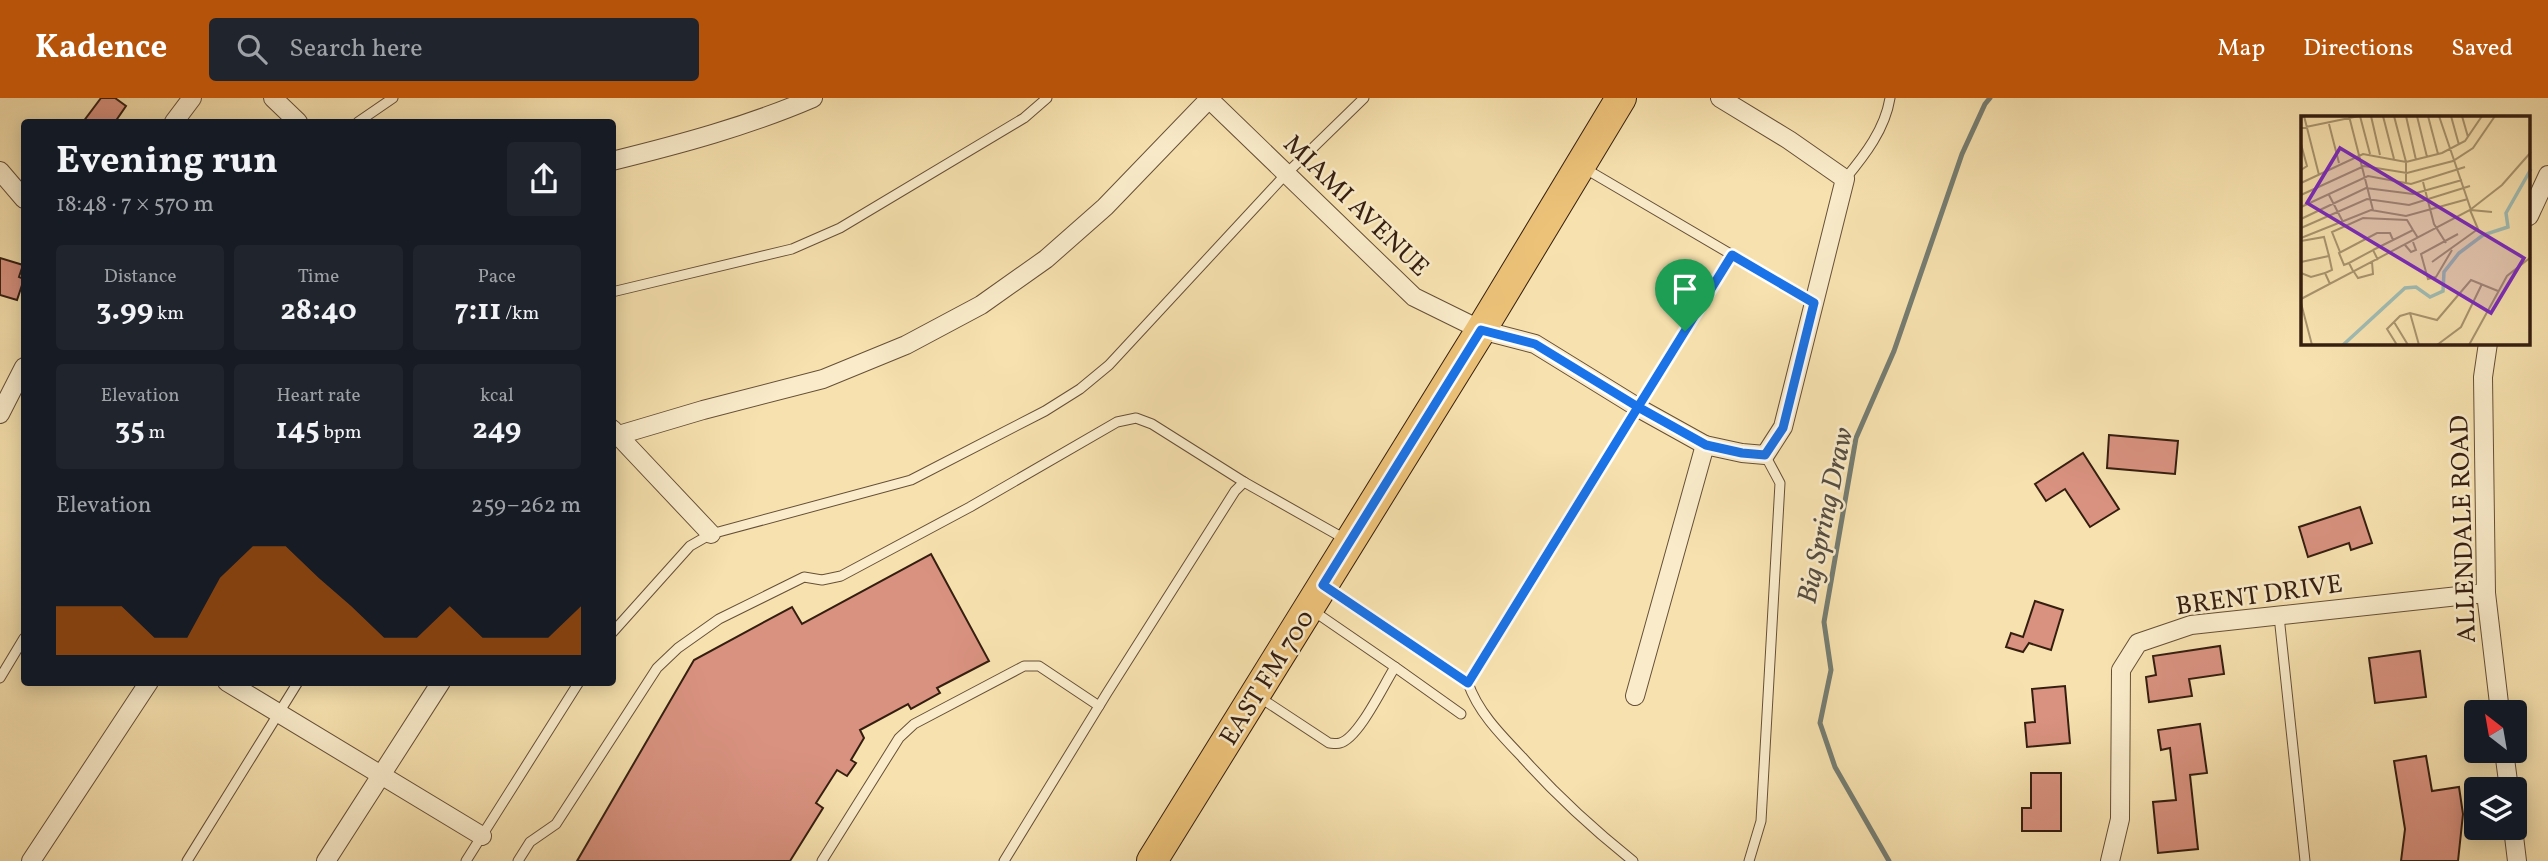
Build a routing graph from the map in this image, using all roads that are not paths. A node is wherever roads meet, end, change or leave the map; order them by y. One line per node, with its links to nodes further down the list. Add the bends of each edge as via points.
1 (192, 98): 11 (street)
2 (273, 98): 12 (street)
3 (393, 98): 13 (lane)
4 (813, 98): 14 (street, via 764,119)
5 (1047, 98): 23 (lane, via 1024,118 840,228 792,249)
6 (1209, 98): 17 (street, MIAMI AVENUE); 30 (street, via 1105,206 1046,259 981,305 906,345 823,379)
7 (1364, 98): 17 (lane)
8 (1620, 98): 15 (main road, EAST FM 700)
9 (1720, 98): 19 (street)
10 (1890, 98): 19 (lane, via 1868,151)
11 (176, 119)
12 (295, 119)
13 (362, 119)
14 (616, 160)
15 (1580, 166): 22 (lane); 25 (main road, EAST FM 700)
16 (0, 171): 20 (street)
17 (1286, 174): 25 (street, MIAMI AVENUE, via 1414,297); 35 (lane, via 1109,365 1045,411 911,480)
18 (2548, 175): 21 (street)
19 (1845, 179): 24 (street)
20 (21, 196)
21 (2530, 214)
22 (1732, 255): 24 (lane); 28 (lane)
23 (616, 291)
24 (1814, 303): 33 (street, via 1783,428)
25 (1481, 330): 28 (street, MIAMI AVENUE, via 1535,344); 36 (main road, EAST FM 700)
26 (2488, 345): 37 (street, ALLENDALE ROAD, via 2483,377)
27 (21, 373): 29 (street)
28 (1638, 407): 32 (street, MIAMI AVENUE); 44 (lane)
29 (0, 414)
30 (616, 432)
31 (616, 435): 35 (street)
32 (1706, 445): 33 (street, MIAMI AVENUE); 51 (street)
33 (1765, 455): 68 (lane, via 1780,483 1761,821)
34 (1244, 482): 36 (lane); 53 (lane); 63 (lane, via 1152,424 1136,418 1117,422 841,576 804,577 719,619 657,668 556,824 530,842)
35 (711, 534): 40 (lane, via 690,546)
36 (1349, 541): 38 (main road, EAST FM 700)
37 (2486, 593): 39 (street, BRENT DRIVE); 52 (street, ALLENDALE ROAD)
38 (1316, 596): 42 (lane); 44 (lane); 50 (main road, EAST FM 700)
39 (2278, 615): 69 (street, BRENT DRIVE, via 2191,625 2138,643 2121,670 2120,819); 70 (lane)
40 (616, 629)
41 (21, 643): 43 (lane)
42 (1395, 667): 50 (lane, via 1358,728 1339,744 1329,743); 55 (lane)
43 (0, 678)
44 (1468, 683): 67 (lane, via 1494,727 1563,802)
45 (146, 686): 59 (street)
46 (233, 686): 54 (street)
47 (296, 686): 54 (lane)
48 (438, 686): 56 (street)
49 (576, 686): 57 (lane)
50 (1255, 694): 66 (main road, EAST FM 700)
51 (1635, 696)
52 (2499, 700)
53 (1099, 706): 64 (lane, via 1040,666 1024,666 914,724 899,738); 65 (lane)
54 (278, 714): 56 (street); 60 (lane)
55 (1461, 714)
56 (381, 776): 57 (street); 61 (street)
57 (482, 836): 62 (lane)
58 (2514, 840): 71 (street)
59 (31, 861)
60 (187, 861)
61 (327, 861)
62 (466, 861)
63 (518, 861)
64 (822, 861)
65 (1004, 861)
66 (1152, 861)
67 (1633, 861)
68 (1749, 861)
69 (2110, 861)
70 (2305, 861)
71 (2517, 861)

